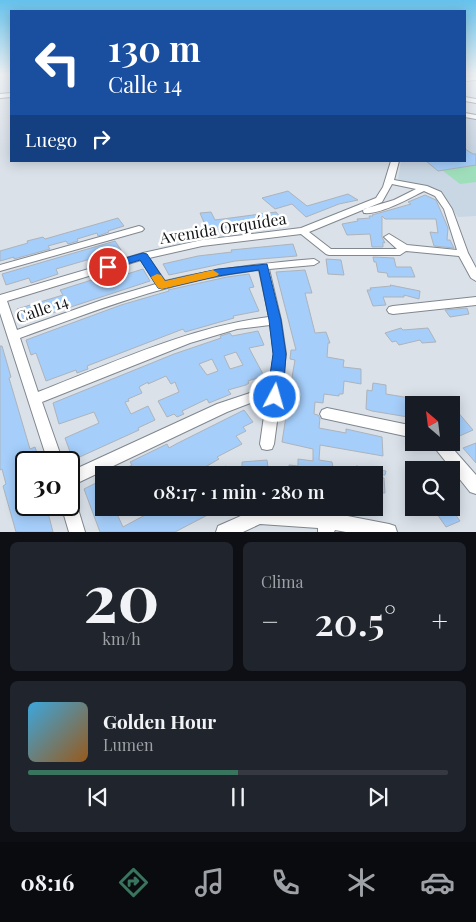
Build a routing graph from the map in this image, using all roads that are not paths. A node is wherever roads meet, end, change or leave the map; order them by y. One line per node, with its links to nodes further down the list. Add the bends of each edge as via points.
1 (395, 162): 2 (street, Avenida Orquídea)
2 (389, 181): 3 (street); 4 (street, Avenida Orquídea, via 379,200)
3 (424, 188): 4 (street, via 370,211); 9 (street, via 438,194 448,209)
4 (348, 213): 6 (street, Avenida Orquídea)
5 (139, 229): 14 (street)
6 (303, 231): 8 (street, via 329,252); 10 (street, Avenida Orquídea, via 202,243)
7 (389, 237): 8 (street)
8 (402, 250): 9 (street); 12 (street)
9 (463, 253): 15 (street)
10 (143, 256): 16 (street); 17 (street, Avenida Orquídea)
11 (314, 262): 13 (street, Calle 14)
12 (402, 263)
13 (263, 266): 16 (street, Calle 14); 20 (street)
14 (0, 268)
15 (476, 278)
16 (162, 285): 21 (street, Calle 14)
17 (0, 299): 21 (street)
18 (476, 301): 19 (street)
19 (394, 310)
20 (275, 320): 22 (street, via 280,354); 23 (street, via 237,325 186,340)
21 (14, 336): 23 (street)
22 (275, 397): 26 (street); 29 (street, via 254,398 222,408)
23 (35, 399): 27 (street)
24 (327, 414): 25 (street)
25 (405, 430)
26 (267, 444)
27 (52, 451)
28 (445, 451): 30 (street)
29 (80, 475)
30 (476, 487)
31 (72, 516): 33 (street)
32 (326, 526): 34 (street, via 259,516); 35 (street)
33 (77, 532)
34 (224, 532)
35 (389, 532)

